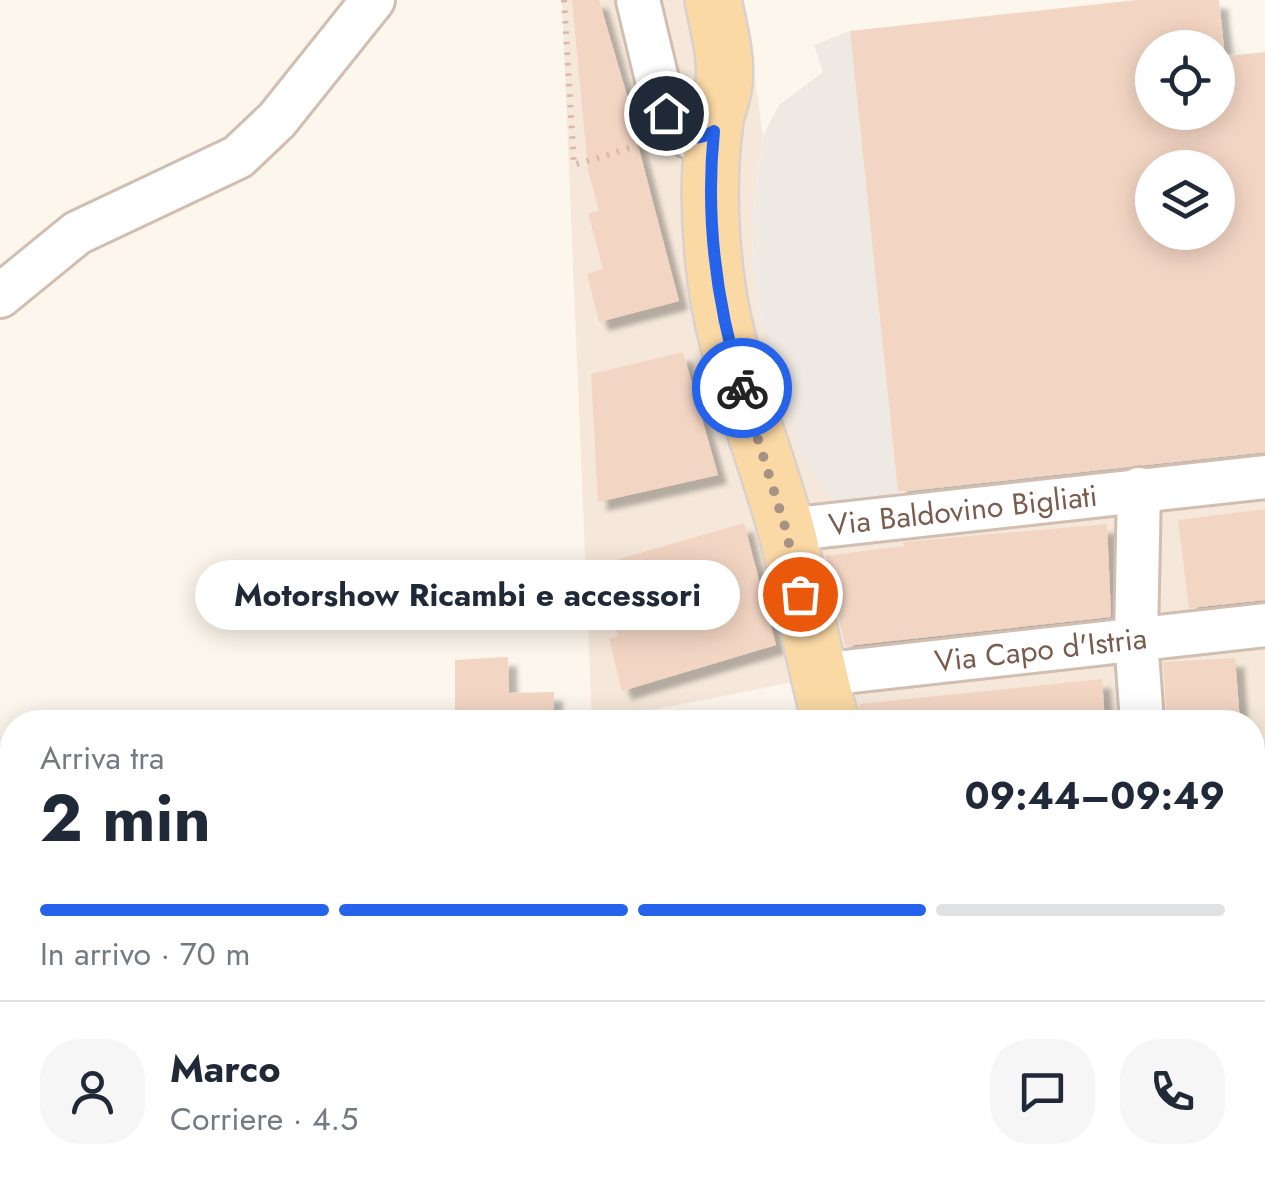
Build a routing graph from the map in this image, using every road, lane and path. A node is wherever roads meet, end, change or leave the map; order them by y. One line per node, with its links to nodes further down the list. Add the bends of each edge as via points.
1 (373, 0): 7 (street, via 277,120 238,157 76,233)
2 (564, 0): 6 (path, via 574,165)
3 (638, 0): 6 (street, via 666,113)
4 (690, 0): 6 (main road, via 704,82)
5 (714, 0): 6 (main road, via 724,84)
6 (701, 125): 10 (main road, via 716,283)
7 (0, 296)
8 (1265, 477): 9 (street, Via Baldovino Bigliati)
9 (1139, 489): 10 (street, Via Baldovino Bigliati); 12 (street, Via Baldovino Bigliati)
10 (786, 530): 13 (main road)
11 (1265, 625): 12 (street, Via Capo d'Istria)
12 (1136, 639): 13 (street, Via Capo d'Istria); 14 (street, Via Baldovino Bigliati)
13 (824, 699)
14 (1141, 710)

